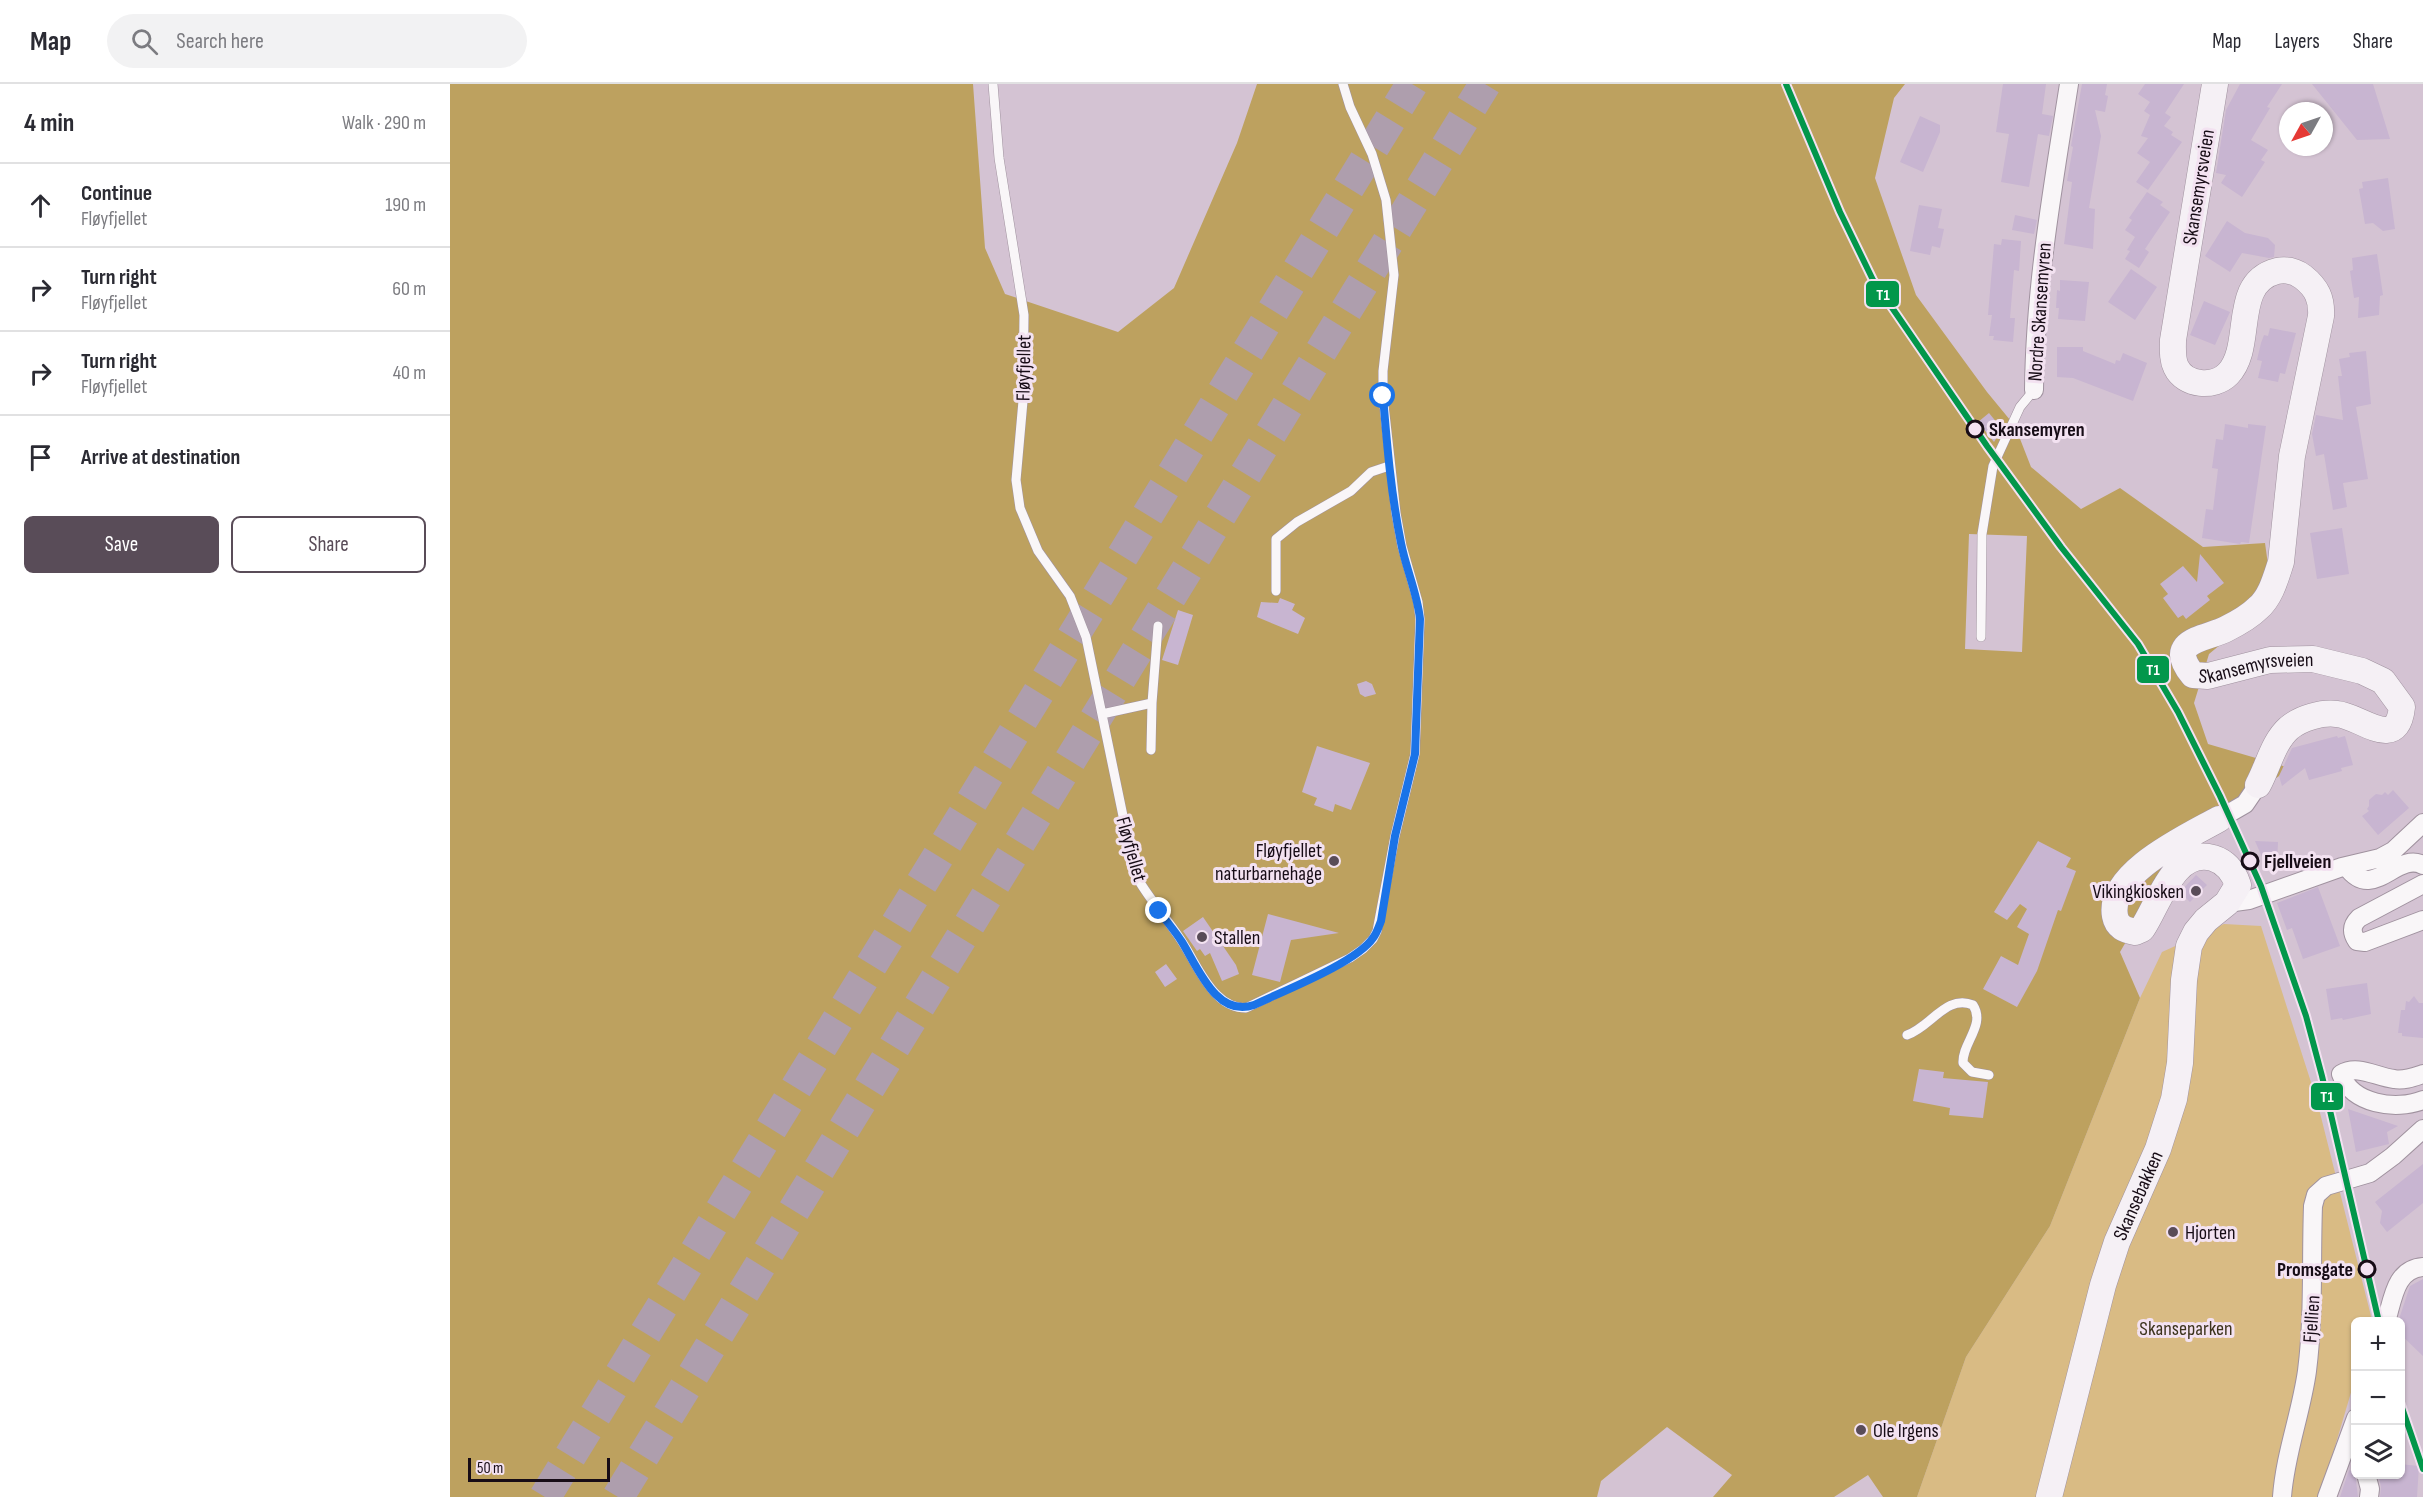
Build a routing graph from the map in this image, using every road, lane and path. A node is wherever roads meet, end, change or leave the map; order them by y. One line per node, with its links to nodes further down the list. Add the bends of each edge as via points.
1 (993, 84): 11 (lane, Fløyfjellet, via 999,158 1024,315 1023,401 1016,480 1020,508 1038,551 1079,614)
2 (1343, 84): 6 (lane, Fløyfjellet, via 1380,176 1389,224 1394,275 1383,371)
3 (2069, 84): 5 (street, Nordre Skansemyren, via 2042,253)
4 (2215, 84): 13 (street, Skansemyrsveien, via 2173,340 2175,366 2196,383 2214,382 2228,374 2237,357 2252,288 2269,273 2296,272 2312,284 2322,300 2292,456 2281,562 2275,578 2258,608 2226,629 2193,640 2184,660 2193,675 2208,676 2270,660 2313,659 2362,671 2383,681 2402,707 2401,719 2384,731 2337,714 2300,722 2278,744)
5 (2034, 390): 9 (lane, Nordre Skansemyren, via 2020,407 1993,466 1982,534)
6 (1389, 466): 7 (lane, via 1371,472 1351,491 1276,538); 11 (lane, Fløyfjellet, via 1402,546 1420,619 1417,721 1415,754 1395,836 1381,921 1373,939 1363,949 1246,1008 1237,1008 1217,996 1135,874)
7 (1276, 591)
8 (1158, 626): 10 (lane)
9 (1981, 637)
10 (1152, 703): 11 (lane); 12 (lane)
11 (1102, 714)
12 (1151, 750)
13 (2258, 785): 14 (street, Skansemyrsveien, via 2245,804)
14 (2219, 819): 19 (street, Skansemyrsveien, via 2138,869 2118,897 2115,920 2120,927 2135,932 2142,929 2175,872 2184,863 2205,856 2218,860 2234,874 2238,885)
15 (2423, 823): 17 (street, via 2393,851)
16 (2423, 865): 17 (street, via 2412,862 2368,881 2353,876)
17 (2346, 866): 19 (street, via 2255,898)
18 (2423, 884): 20 (street, via 2358,918 2352,927 2353,935 2364,942)
19 (2228, 903): 30 (street, Skansebakken, via 2206,920 2189,946 2174,1099 2103,1285)
20 (2423, 920)
21 (1907, 1035): 23 (lane, via 1953,1004 1960,1001 1973,1005 1976,1025 1964,1051 1964,1063 1972,1072)
22 (2423, 1074): 24 (street, via 2397,1080 2359,1070 2349,1069 2341,1074 2344,1084 2372,1101 2406,1106)
23 (1989, 1075)
24 (2423, 1100)
25 (2423, 1129): 31 (street, Fjellien, via 2370,1173 2326,1186 2316,1195 2312,1329)
26 (2423, 1267): 27 (street, via 2410,1269 2398,1281)
27 (2387, 1317)
28 (2351, 1451): 32 (street)
29 (2367, 1479): 33 (street)
30 (2049, 1497)
31 (2282, 1497)
32 (2327, 1497)
33 (2369, 1497)

